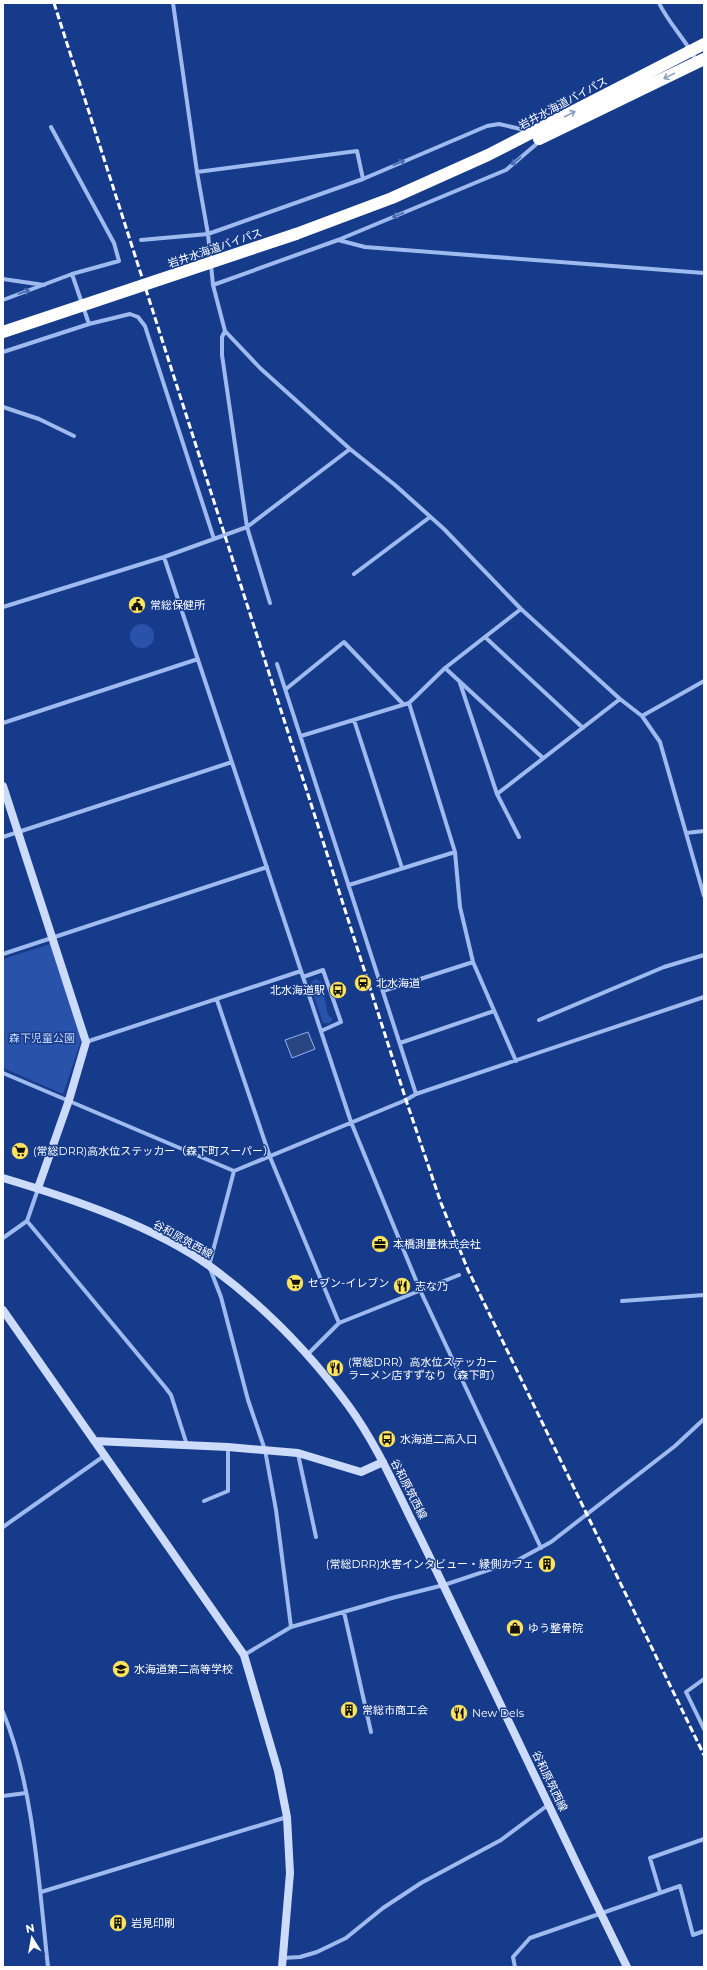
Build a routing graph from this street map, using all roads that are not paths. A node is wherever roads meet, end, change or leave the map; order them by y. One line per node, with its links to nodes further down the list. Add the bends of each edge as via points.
1 (174, 3): 8 (street)
2 (659, 3): 4 (street, via 666,17)
3 (704, 44): 4 (highway, 岩井水海道バイパス)
4 (691, 50): 5 (street); 7 (highway, 岩井水海道バイパス, one-way to 4)
5 (701, 60): 7 (highway, 岩井水海道バイパス, one-way to 7)
6 (51, 128): 14 (street, via 114,243 119,261)
7 (541, 134): 9 (street, one-way to 7, via 487,126 499,124); 12 (street, one-way to 12, via 506,170); 21 (highway, 岩井水海道バイパス, bridge, via 498,157 296,234)
8 (197, 172): 9 (street, via 357,151); 10 (street)
9 (363, 179): 10 (street)
10 (208, 234): 11 (street); 17 (street)
11 (141, 240)
12 (338, 240): 13 (street, via 365,247); 17 (street)
13 (704, 273)
14 (72, 274): 16 (street); 19 (street)
15 (3, 279): 16 (street)
16 (45, 285): 18 (street, one-way to 16)
17 (213, 285): 20 (street)
18 (3, 300)
19 (89, 324): 22 (street); 28 (street, via 130,314 138,317 145,326)
20 (225, 331): 25 (street, via 260,368); 27 (street, via 222,337 222,355)
21 (3, 332)
22 (3, 352)
23 (3, 407): 24 (street, via 39,419)
24 (74, 436)
25 (350, 449): 26 (street); 27 (street)
26 (430, 517): 30 (street); 33 (street)
27 (247, 526): 28 (street); 31 (street)
28 (214, 539): 29 (street)
29 (164, 556): 32 (street); 35 (street)
30 (354, 574)
31 (270, 603)
32 (3, 607)
33 (521, 609): 34 (street); 41 (street)
34 (486, 637): 37 (street); 47 (street)
35 (198, 659): 46 (street); 50 (street)
36 (277, 664): 40 (street)
37 (445, 668): 39 (street); 42 (street)
38 (704, 681): 44 (street)
39 (460, 683): 49 (street); 52 (street)
40 (286, 689): 43 (street, via 344,642); 48 (street)
41 (620, 699): 44 (street); 47 (street)
42 (409, 703): 43 (street); 58 (street)
43 (403, 704): 45 (street)
44 (642, 716): 55 (street, via 660,742)
45 (354, 720): 48 (street); 60 (street)
46 (3, 723)
47 (583, 728): 49 (street)
48 (301, 736): 61 (street)
49 (543, 758): 52 (street)
50 (232, 762): 54 (street); 59 (street)
51 (3, 786): 54 (street)
52 (497, 794): 57 (street)
53 (704, 831): 55 (street)
54 (18, 832): 56 (street); 63 (street)
55 (686, 834): 62 (street)
56 (3, 837)
57 (520, 837)
58 (455, 852): 60 (street); 66 (street, via 460,907)
59 (267, 867): 63 (street); 67 (street)
60 (402, 868): 61 (street)
61 (349, 886): 69 (street)
62 (704, 896)
63 (54, 938): 64 (street); 75 (street)
64 (3, 954)
65 (704, 956): 73 (street, via 664,967)
66 (473, 962): 69 (street); 72 (street)
67 (301, 971): 68 (street); 71 (street)
68 (303, 977): 74 (street); 74 (street, via 323,970 342,1022)
69 (383, 991): 76 (street)
70 (704, 997): 77 (street)
71 (217, 1000): 75 (street); 82 (street)
72 (494, 1011): 76 (street); 77 (street)
73 (539, 1020)
74 (321, 1031): 81 (street)
75 (86, 1042): 80 (street)
76 (400, 1043): 79 (street)
77 (516, 1061): 79 (street)
78 (3, 1073): 80 (street)
79 (416, 1094): 81 (street)
80 (69, 1100): 83 (street); 85 (street)
81 (351, 1122): 82 (street); 90 (street)
82 (270, 1157): 83 (street); 94 (street)
83 (234, 1171): 88 (street)
84 (3, 1178): 85 (street, 谷和原筑西線)
85 (38, 1188): 86 (street); 88 (street, 谷和原筑西線, via 123,1220)
86 (27, 1221): 87 (street); 98 (street, via 165,1386 171,1395)
87 (3, 1238)
88 (209, 1266): 95 (street, 谷和原筑西線, via 270,1316); 100 (street, via 221,1297 248,1400)
89 (459, 1275): 90 (street)
90 (420, 1290): 94 (street); 107 (street)
91 (704, 1295): 92 (street)
92 (622, 1301)
93 (3, 1310): 97 (street)
94 (339, 1323): 95 (street)
95 (308, 1354): 103 (street, 谷和原筑西線, via 349,1406)
96 (704, 1419): 107 (street, via 675,1446)
97 (95, 1441): 98 (street); 102 (street)
98 (188, 1445): 99 (street)
99 (228, 1447): 100 (street); 104 (street, via 228,1491)
100 (265, 1450): 101 (street); 110 (street, via 276,1510)
101 (298, 1453): 103 (street, via 361,1472); 106 (street)
102 (104, 1456): 105 (street); 111 (street)
103 (383, 1462): 108 (street, 谷和原筑西線)
104 (204, 1501)
105 (3, 1527)
106 (316, 1537)
107 (541, 1548): 108 (street, via 516,1561)
108 (444, 1586): 109 (street); 118 (street, 谷和原筑西線)
109 (344, 1612): 110 (street); 115 (street)
110 (291, 1627): 111 (street)
111 (244, 1655): 119 (street, via 272,1751)
112 (704, 1679): 114 (street, via 686,1692)
113 (3, 1712): 116 (street, via 13,1739)
114 (704, 1729)
115 (371, 1732)
116 (26, 1793): 117 (street); 121 (street)
117 (3, 1796)
118 (549, 1805): 123 (street, 谷和原筑西線); 125 (street, via 501,1840 383,1908 346,1938 317,1952)
119 (287, 1817): 121 (street); 125 (street, via 290,1873)
120 (704, 1839): 122 (street, via 650,1858)
121 (41, 1892): 126 (street)
122 (660, 1892): 123 (street); 124 (street, via 680,1886 693,1935)
123 (600, 1912): 128 (street, via 530,1938 513,1957); 129 (street, 谷和原筑西線)
124 (704, 1931)
125 (283, 1958): 127 (street)
126 (48, 1967)
127 (282, 1967)
128 (515, 1967)
129 (627, 1967)

